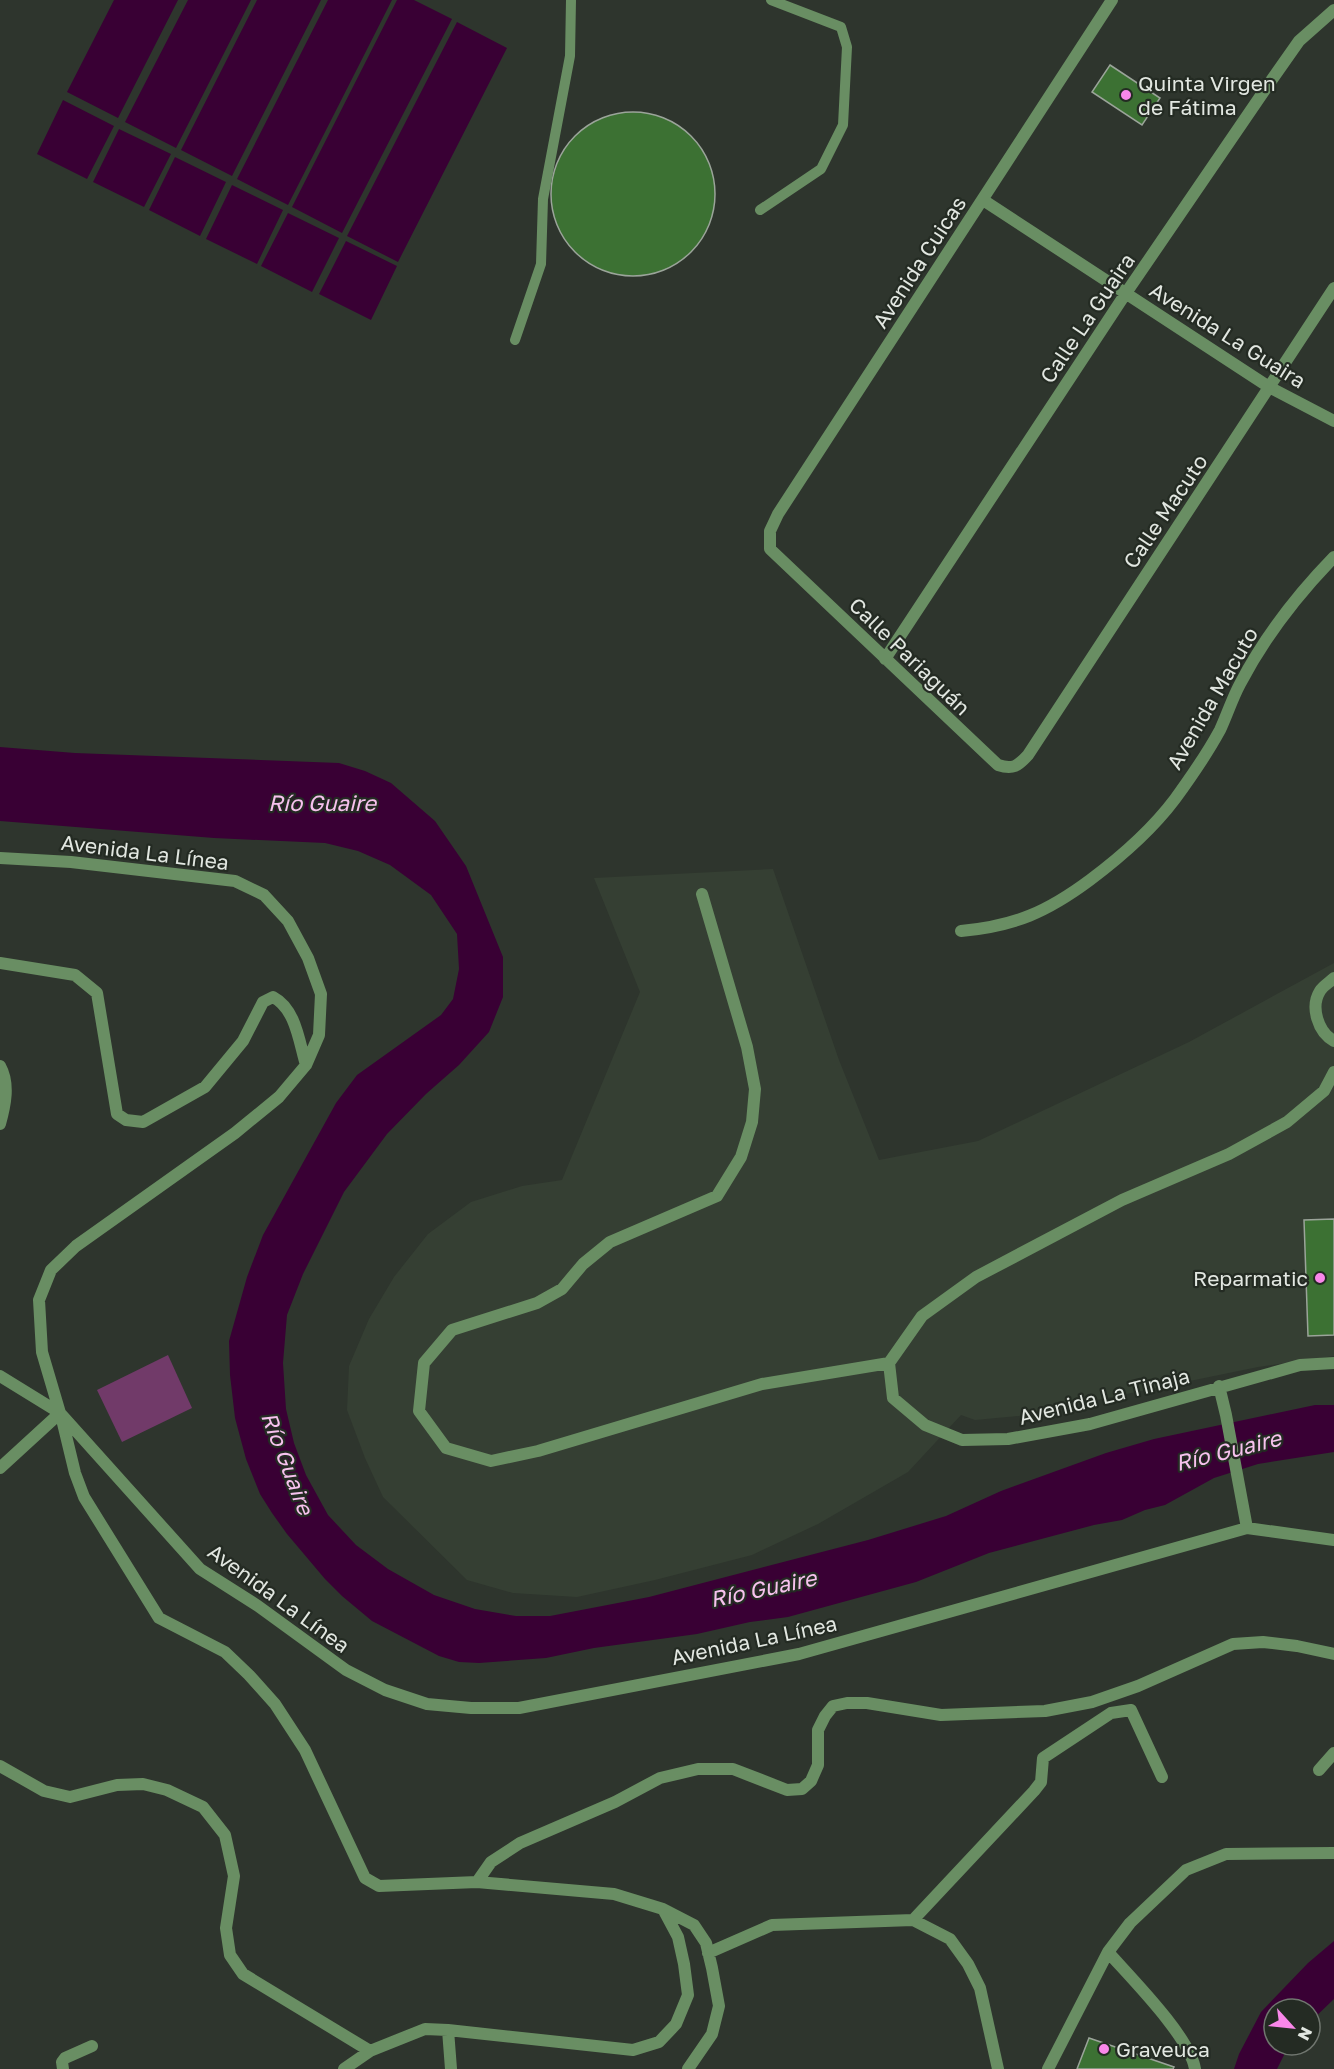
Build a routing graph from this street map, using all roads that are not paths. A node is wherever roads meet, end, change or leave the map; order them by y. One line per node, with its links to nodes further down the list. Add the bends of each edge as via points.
1 (571, 0): 9 (lane, via 570,56 543,199 540,264)
2 (771, 0): 6 (lane, via 841,27 847,47 843,125 821,169)
3 (1112, 0): 5 (street, Avenida Cuicas)
4 (1334, 10): 8 (street, Calle La Guaira, via 1299,41)
5 (983, 200): 8 (street, Avenida La Guaira); 12 (street, Avenida Cuicas, via 778,514 770,531)
6 (760, 210)
7 (1334, 288): 10 (street, Calle Macuto)
8 (1126, 293): 10 (street, Avenida La Guaira); 14 (street, Calle La Guaira)
9 (515, 340)
10 (1269, 387): 11 (street, Avenida La Guaira); 15 (street, Calle Macuto)
11 (1334, 422)
12 (770, 549): 14 (street, Calle Pariaguán)
13 (1334, 556): 18 (street, Avenida Macuto, via 1285,611 1240,685 1220,730 1174,800 1149,830 1120,857 1041,911 1000,926)
14 (885, 659): 15 (street, Calle Pariaguán, via 998,765 1008,768 1020,764)
15 (1028, 754)
16 (0, 858): 22 (street, Avenida La Línea, via 72,862 235,881 264,895 288,921 321,994 319,1035)
17 (702, 894): 26 (street, via 747,1047 755,1089 752,1122 741,1157 717,1196 610,1242 583,1264 562,1289 537,1303 452,1330 424,1363 419,1411 446,1448 491,1461 538,1451 762,1384)
18 (961, 930)
19 (0, 963): 22 (street, via 75,975 97,993 117,1114 126,1120 143,1122 205,1087 243,1041 263,1002 273,998 284,1003 295,1025)
20 (1334, 978): 21 (street, via 1320,992 1316,1015 1326,1037)
21 (1334, 1041)
22 (306, 1065): 30 (street, Avenida La Línea, via 279,1097 76,1246 51,1270 39,1300 42,1352)
23 (0, 1066): 25 (street, via 5,1103)
24 (1334, 1072): 26 (street, via 1324,1091 1287,1122 1229,1154 1122,1200 976,1277 922,1316)
25 (0, 1125)
26 (889, 1363): 29 (street, Avenida La Tinaja, via 893,1398 925,1425 962,1440 1008,1439 1090,1424)
27 (1334, 1363): 29 (street, Avenida La Tinaja, via 1300,1365)
28 (0, 1376): 30 (street)
29 (1219, 1386): 32 (street)
30 (60, 1413): 31 (street); 32 (street, Avenida La Línea, via 200,1569 345,1670 385,1690 427,1704 519,1708 799,1654); 40 (street, via 84,1497 159,1618 225,1652 275,1704 305,1750 365,1878 379,1886)
31 (0, 1468)
32 (1247, 1528): 33 (street, Avenida La Línea)
33 (1334, 1540)
34 (1334, 1654): 40 (street, via 1263,1642 1233,1644 1138,1686 1092,1702 1045,1711 941,1715 867,1703 832,1706 818,1730 818,1765 811,1781 802,1789 787,1790 733,1769 698,1769 660,1778 520,1843 491,1862)
35 (1334, 1753): 37 (street)
36 (0, 1766): 47 (street, via 44,1791 70,1797 117,1785 143,1784 203,1807 225,1835 234,1876 226,1928 230,1955 243,1974)
37 (1319, 1770)
38 (1162, 1777): 42 (street, via 1131,1710 1111,1713 1043,1758 1041,1782 1035,1791)
39 (1334, 1853): 43 (street, via 1226,1854 1186,1870 1130,1923)
40 (477, 1882): 41 (street, via 614,1894)
41 (663, 1909): 44 (street, via 694,1925); 45 (street, via 678,1937 688,1995 676,2024 659,2042 633,2050)
42 (913, 1920): 44 (street, via 772,1925); 52 (street, via 950,1940 968,1964 980,1988)
43 (1108, 1952): 53 (street); 54 (street, via 1160,2011 1187,2048)
44 (708, 1953): 51 (street, via 719,2006 712,2034)
45 (448, 2030): 47 (street, via 425,2029); 50 (street)
46 (92, 2046): 48 (street, via 64,2058)
47 (369, 2051): 49 (street)
48 (63, 2069)
49 (344, 2069)
50 (451, 2069)
51 (688, 2069)
52 (998, 2069)
53 (1048, 2069)
54 (1195, 2069)

